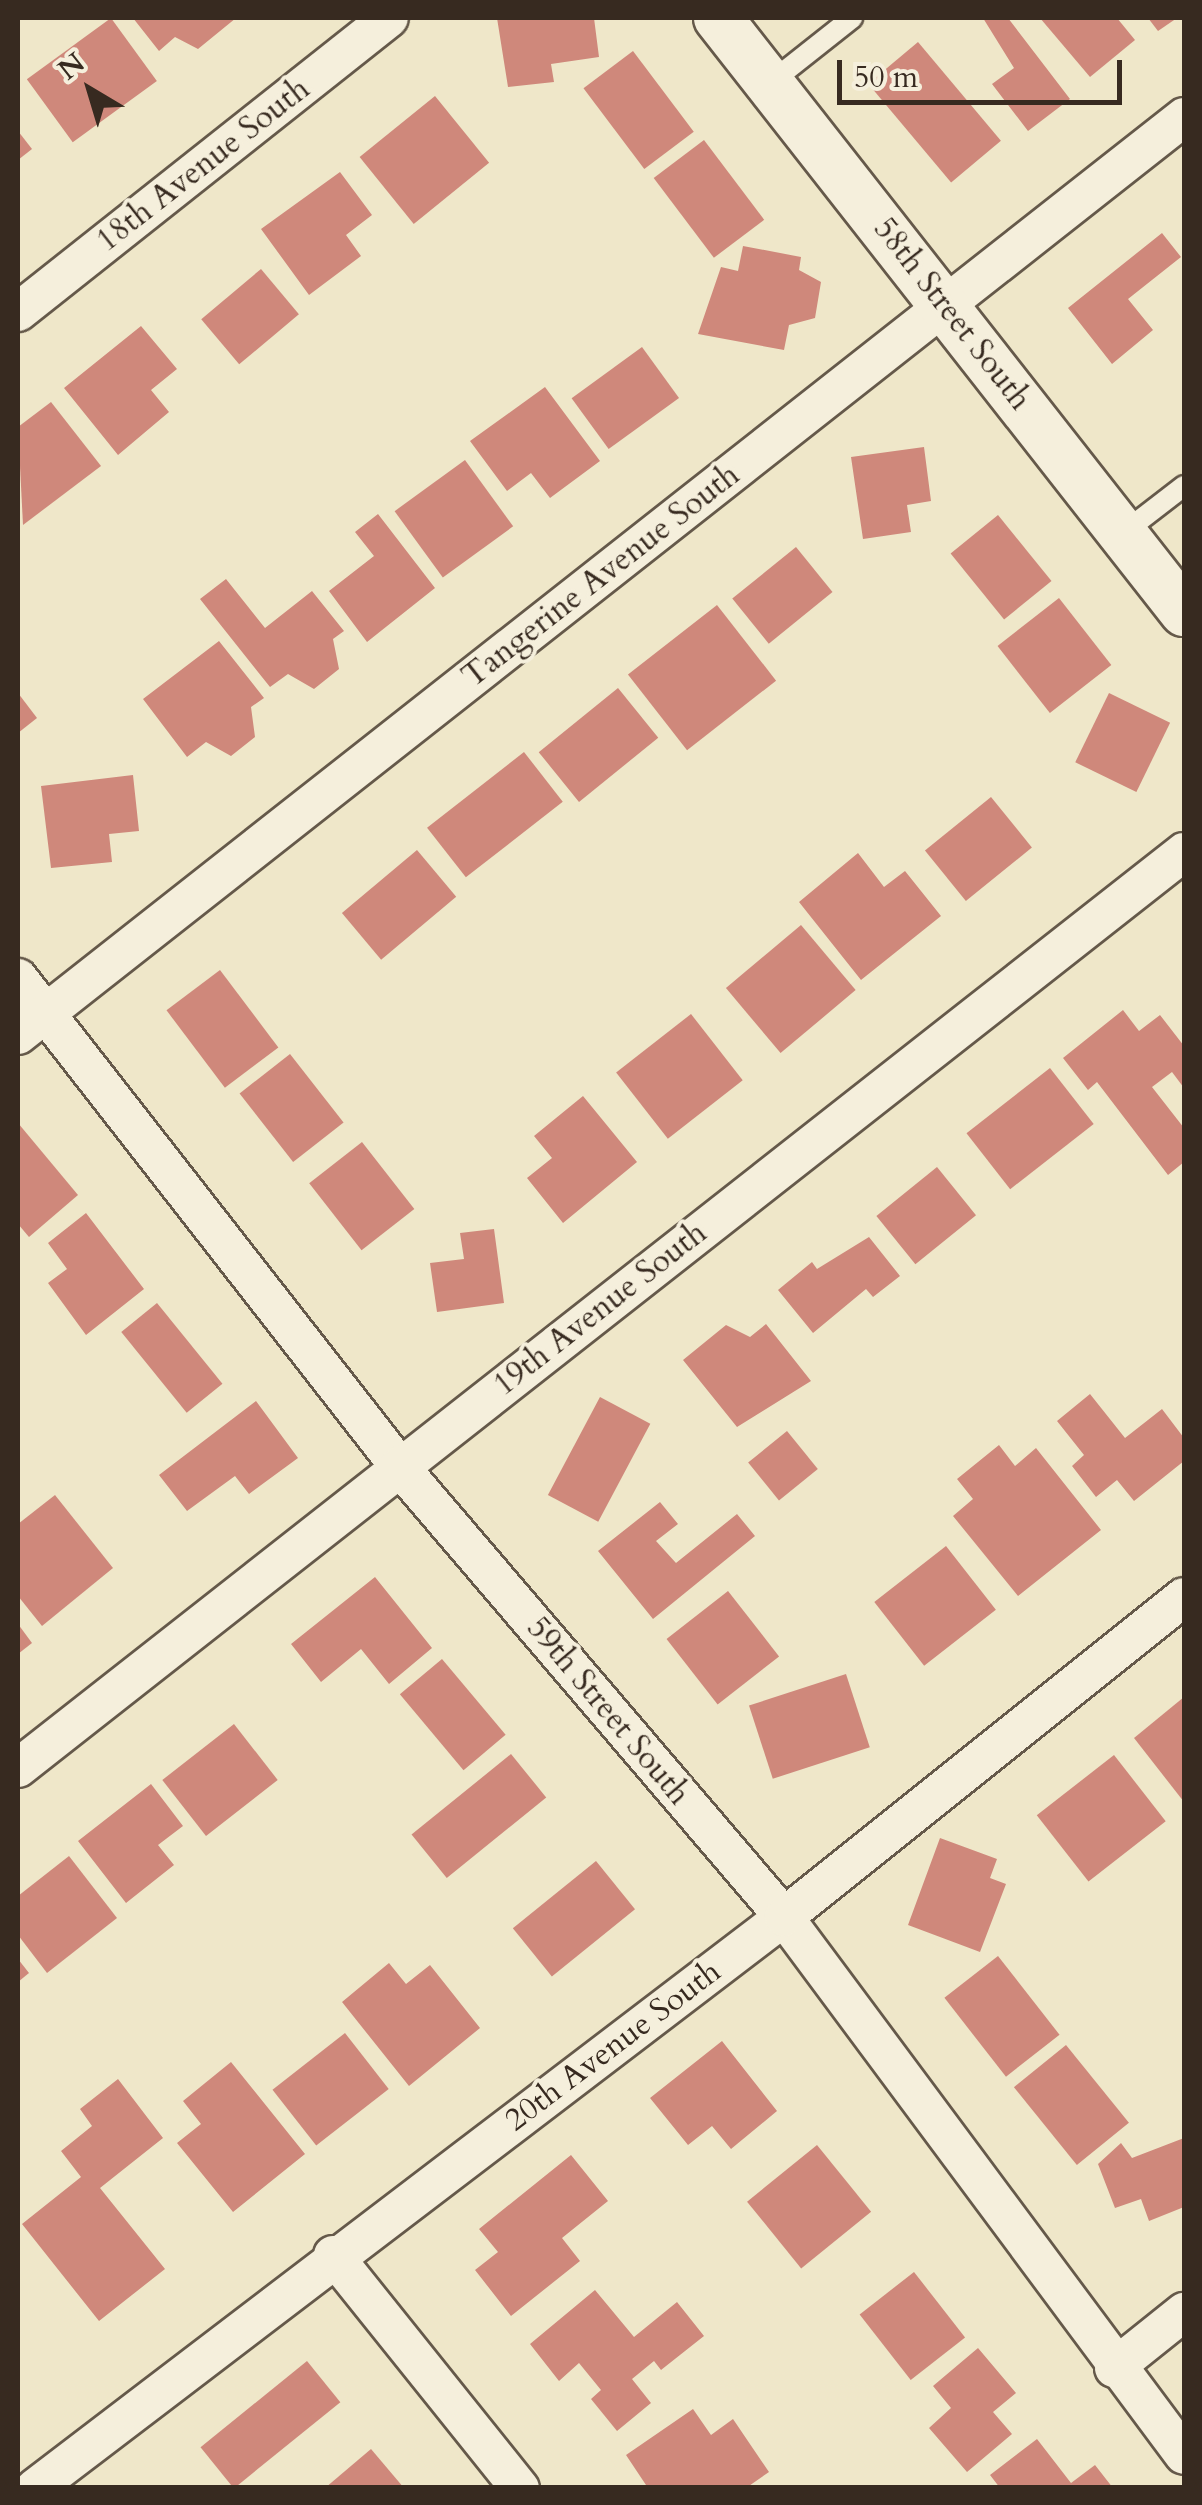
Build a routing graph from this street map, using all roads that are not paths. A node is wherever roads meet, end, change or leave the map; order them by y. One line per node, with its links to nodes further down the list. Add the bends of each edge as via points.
1 (389, 18): 7 (street, 18th Avenue South)
2 (718, 18): 4 (street, 58th Street South)
3 (852, 18): 4 (lane)
4 (770, 83): 6 (street, 58th Street South)
5 (1184, 117): 6 (street, Tangerine Avenue South)
6 (945, 306): 9 (street, 58th Street South); 13 (street, Tangerine Avenue South)
7 (18, 312)
8 (1184, 486): 9 (lane)
9 (1123, 534): 10 (street, 58th Street South)
10 (1184, 612)
11 (1184, 852): 14 (street, 19th Avenue South)
12 (18, 978): 13 (street, 59th Street South)
13 (31, 1024): 14 (street, 59th Street South)
14 (400, 1466): 16 (street, 19th Avenue South); 17 (street, 59th Street South)
15 (1184, 1597): 17 (street, 20th Avenue South)
16 (18, 1768)
17 (784, 1917): 18 (street, 20th Avenue South); 20 (street, 59th Street South)
18 (334, 2255): 22 (street, 20th Avenue South); 23 (street)
19 (1184, 2312): 20 (street)
20 (1114, 2368): 21 (street, 59th Street South)
21 (1184, 2455)
22 (36, 2488)
23 (520, 2488)

